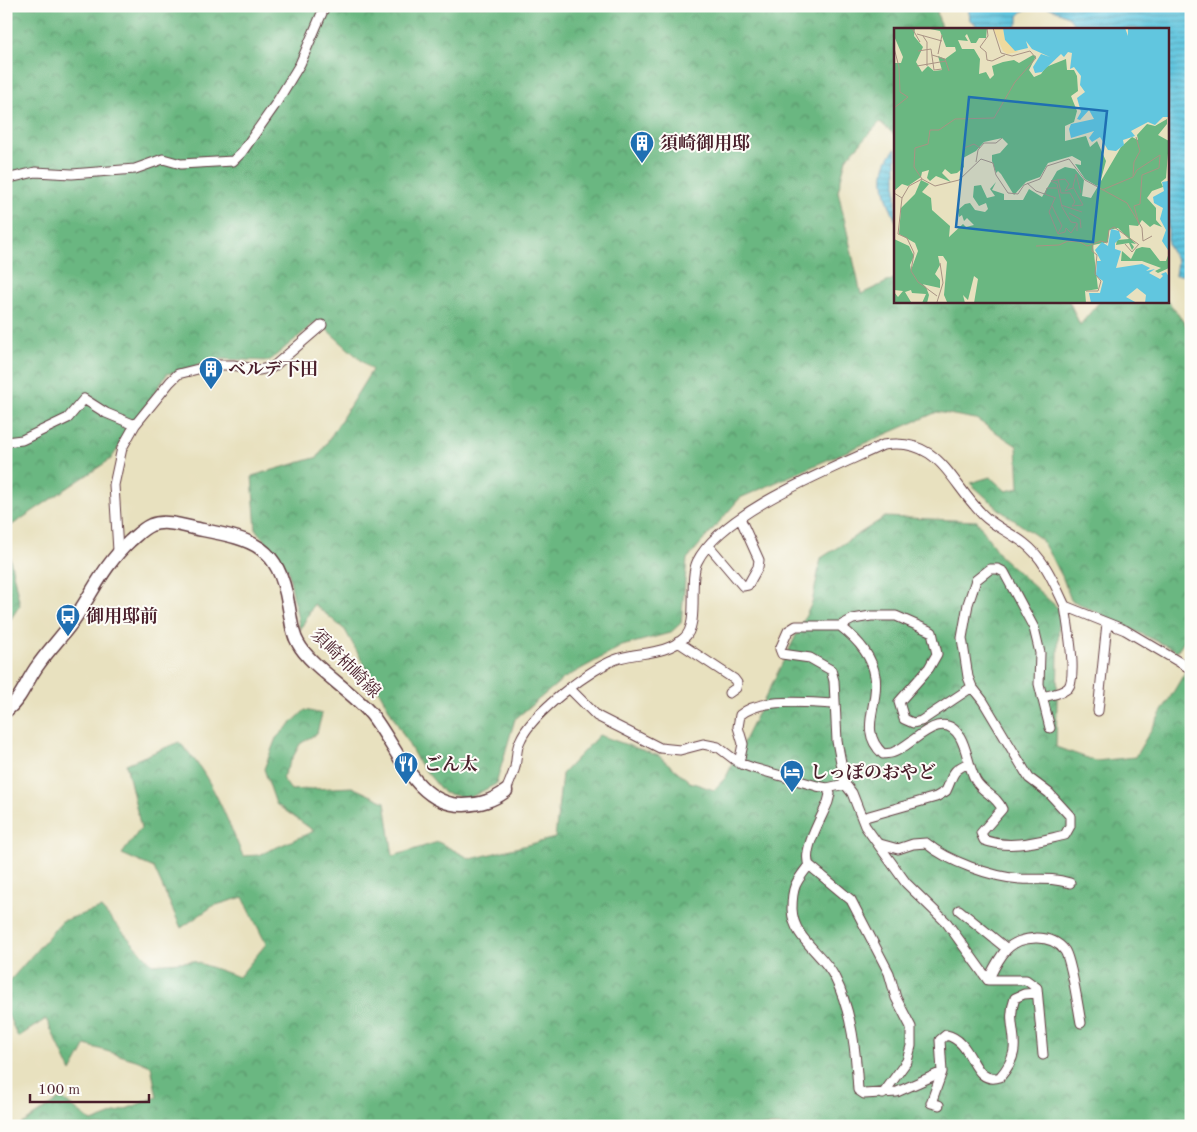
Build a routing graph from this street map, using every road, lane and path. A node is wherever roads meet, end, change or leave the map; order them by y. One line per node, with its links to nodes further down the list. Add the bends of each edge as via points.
1 (325, 6): 2 (street, via 300,64 270,113 233,161 181,164 163,159 135,169 72,174 35,172)
2 (6, 180)
3 (322, 325): 4 (street, via 273,367 259,370 214,365 178,374)
4 (135, 425): 5 (street, via 84,400 68,418 22,440); 8 (street, via 122,448 114,485)
5 (6, 442)
6 (740, 518): 7 (street); 7 (street, via 759,560 748,585 743,586); 9 (street, via 758,506 883,445 913,444 931,454 984,516 1040,558)
7 (709, 546): 12 (street, via 692,572 691,624 689,632)
8 (118, 551): 19 (main road, 須崎柿崎線, via 73,622 36,668 16,703); 26 (main road, 須崎柿崎線, via 156,523 242,538 260,548 277,566 282,578 294,636 302,650 371,714 424,790 447,803 460,805 493,800)
9 (1065, 606): 10 (street); 17 (street, via 1071,681 1068,688)
10 (1107, 624): 13 (street, via 1125,630); 20 (street)
11 (840, 626): 14 (street, via 853,619 896,616 932,632 937,654 899,702 904,719 913,723 921,721); 18 (street, via 796,626 788,631 780,649 782,654 810,658 831,670); 23 (street, via 864,650 876,677 870,718 874,746 883,754 895,752 936,726 948,726 959,736)
12 (678, 642): 15 (street, via 662,650 608,662); 16 (street, via 734,679 736,688)
13 (1191, 669)
14 (972, 687): 17 (street, via 962,638 968,604 976,580 990,569 998,568 1004,572 1034,628 1040,653 1038,669); 23 (street, via 1029,778 1070,816 1070,826 1065,835 1009,846 984,840 981,833 1002,809 999,802 976,781)
15 (570, 689): 22 (street, via 597,716 660,748 680,750 703,744 718,747); 26 (street, via 548,706 519,741)
16 (729, 693)
17 (1042, 697): 21 (street)
18 (834, 704): 22 (street, via 786,703 753,706 746,710 740,715 738,727 743,744); 24 (street)
19 (6, 711)
20 (1098, 711)
21 (1050, 728)
22 (739, 763): 25 (street)
23 (969, 763): 27 (street, via 956,768 946,791 936,797)
24 (845, 784): 25 (street); 27 (street)
25 (827, 788): 29 (street, via 830,794 828,802 808,847 806,858)
26 (506, 791)
27 (862, 818): 28 (street)
28 (880, 844): 30 (street, via 898,849 926,843 938,854 981,870 1018,879 1051,878); 33 (street, via 906,883 947,923)
29 (809, 865): 38 (street, via 851,900 889,973 896,998 910,1027 908,1061); 38 (street, via 794,884 792,919 799,934 835,977 853,1038 858,1090 864,1094)
30 (1070, 883)
31 (959, 910): 32 (street)
32 (1007, 949): 33 (street); 35 (street, via 1019,941 1040,938 1055,943 1065,952)
33 (988, 980): 34 (street, via 1026,980 1033,983)
34 (1037, 993): 36 (street); 37 (street, via 1015,998 1011,1014 1016,1050 1000,1077 988,1079 979,1073 968,1051 954,1037 946,1035 940,1040)
35 (1081, 1023)
36 (1043, 1055)
37 (942, 1072): 38 (street, via 897,1092); 39 (street, via 931,1103)
38 (883, 1094)
39 (939, 1105)

